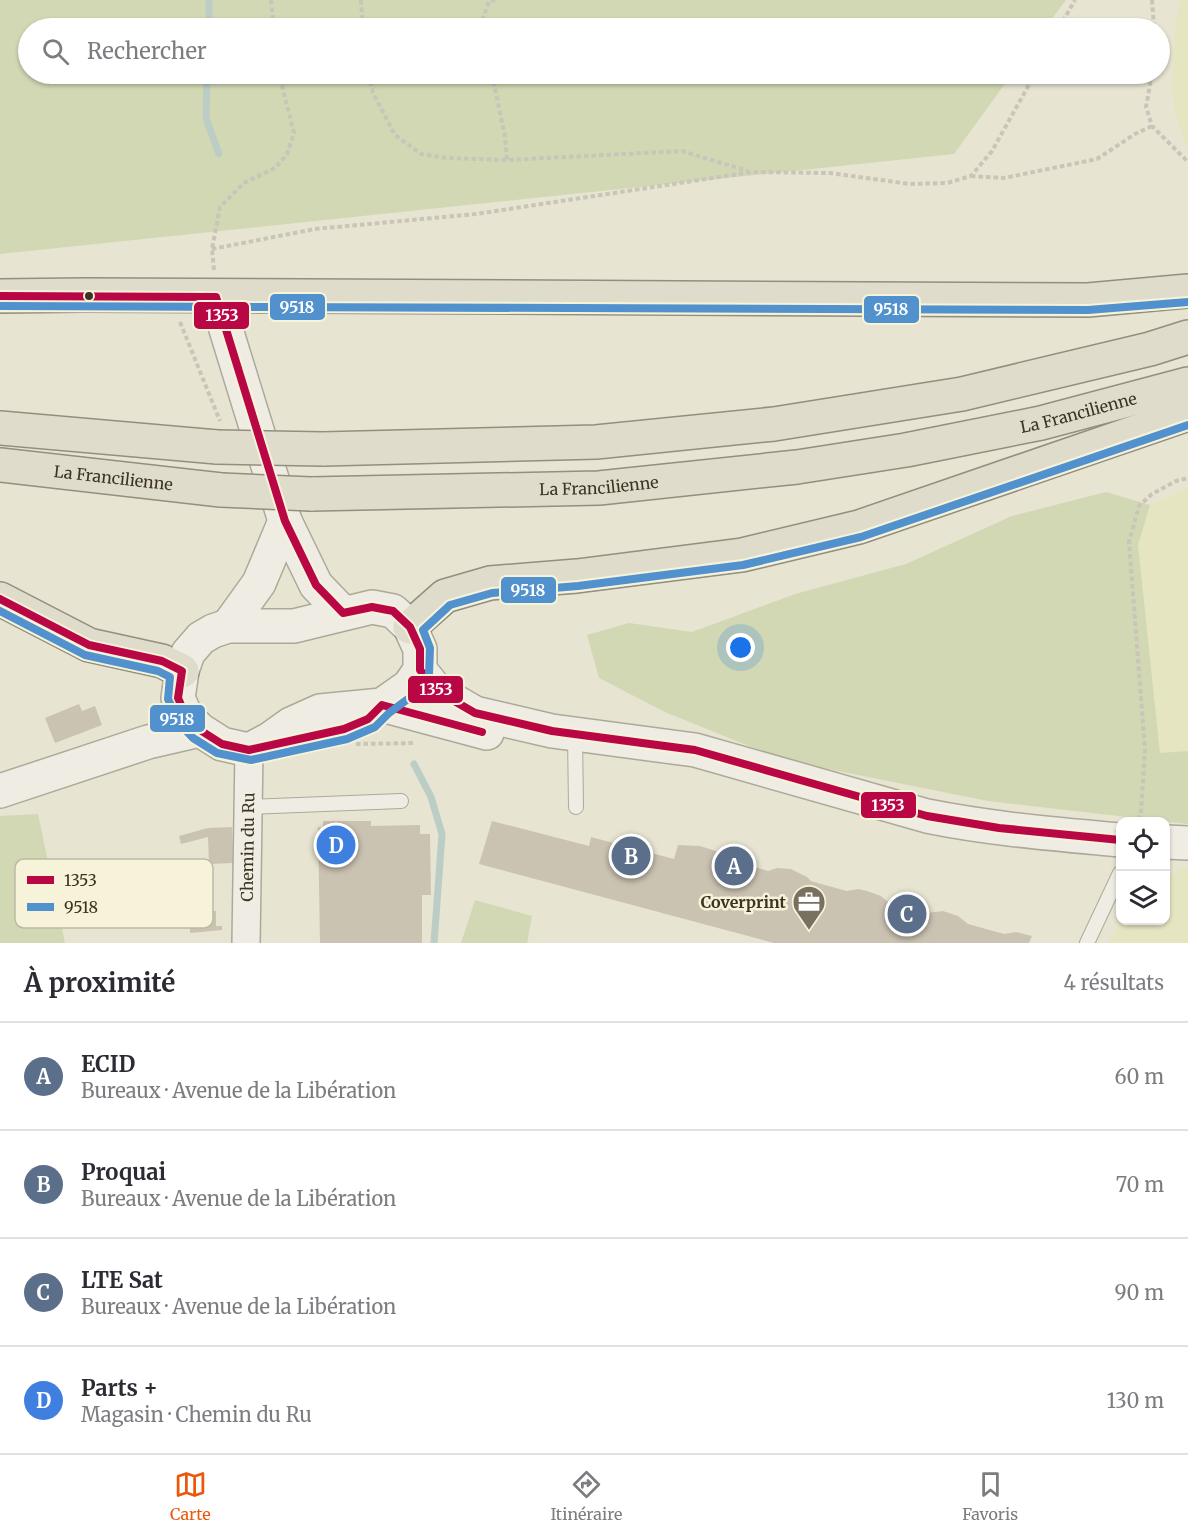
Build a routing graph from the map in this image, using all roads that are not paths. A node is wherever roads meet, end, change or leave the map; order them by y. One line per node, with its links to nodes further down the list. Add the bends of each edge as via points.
1 (1188, 291): 3 (highway, via 1088,300)
2 (0, 296): 3 (highway)
3 (216, 297): 9 (street)
4 (1188, 337): 7 (highway, bridge, via 962,394 774,424 596,442 323,449 217,447)
5 (1188, 384): 8 (highway, La Francilienne, bridge, via 1041,423 906,450 797,467 599,488 311,494 221,490)
6 (1188, 414): 13 (highway, via 859,527 742,555 490,583 445,596)
7 (0, 428)
8 (0, 465)
9 (285, 521): 11 (street, via 316,585); 12 (street, via 259,583)
10 (0, 599): 15 (highway, via 89,645 162,661)
11 (343, 613): 12 (street, via 294,626); 13 (street, via 372,606 393,611)
12 (228, 626): 15 (street, via 201,638 188,653)
13 (410, 627): 14 (street, via 420,649)
14 (420, 670): 16 (street, via 409,686); 18 (street, via 437,691 475,713)
15 (180, 685): 17 (street, via 186,716); 19 (street)
16 (382, 705): 18 (street, via 486,733); 20 (street, via 320,711)
17 (200, 730): 19 (street); 20 (street, via 222,744)
18 (564, 733): 24 (lane); 25 (street, via 695,750 965,824)
19 (148, 742): 21 (street)
20 (249, 750): 23 (street, Chemin du Ru)
21 (0, 791)
22 (401, 801): 23 (lane)
23 (248, 807): 29 (street, Chemin du Ru)
24 (576, 807)
25 (1116, 840)
26 (1170, 842): 27 (street)
27 (1188, 843)
28 (1116, 881): 30 (lane)
29 (246, 943)
30 (1087, 943)

